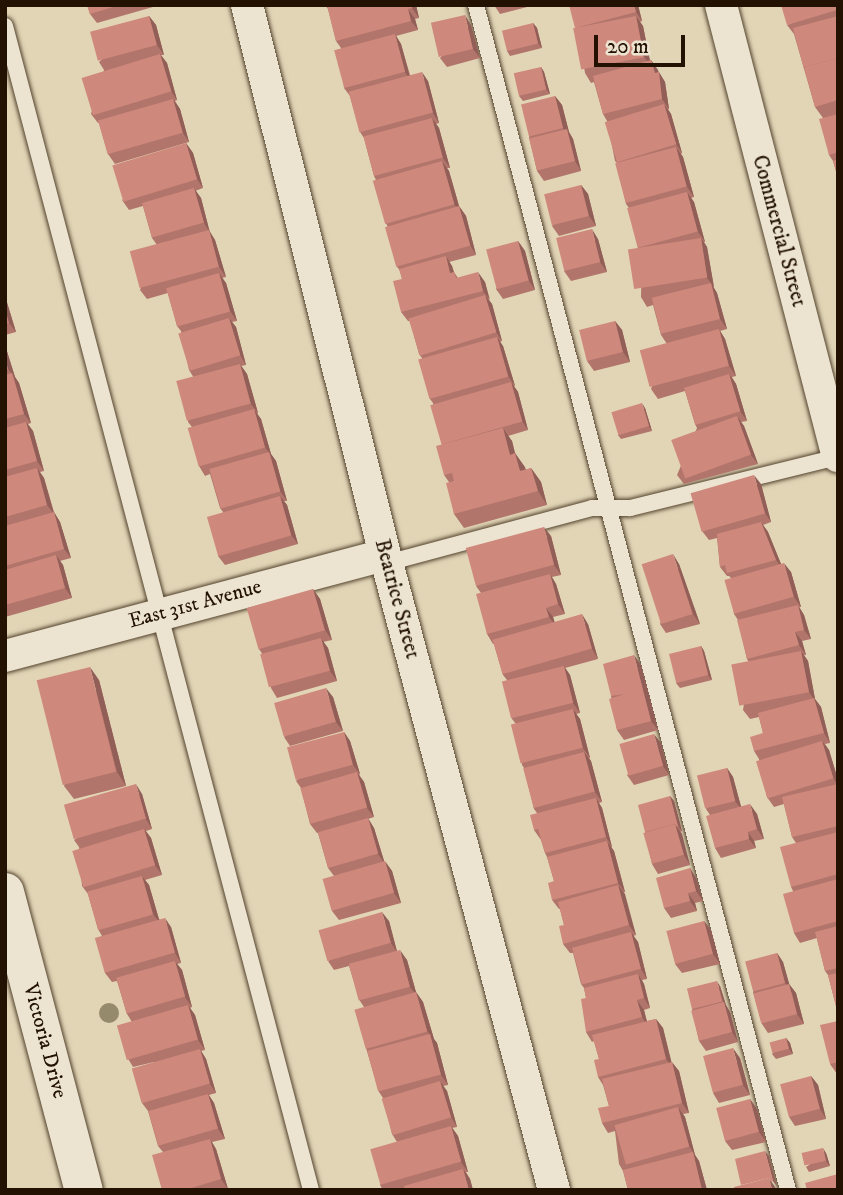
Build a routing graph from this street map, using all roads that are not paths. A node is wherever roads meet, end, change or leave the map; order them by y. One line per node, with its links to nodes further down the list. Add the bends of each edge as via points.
1 (247, 5): 7 (street, Beatrice Street)
2 (476, 5): 6 (lane)
3 (721, 5): 5 (street, Commercial Street)
4 (5, 26): 8 (lane)
5 (838, 457): 6 (lane, via 630,508)
6 (609, 508): 7 (lane, via 593,508); 14 (lane)
7 (386, 559): 8 (street, East 31st Avenue); 13 (street, Beatrice Street)
8 (160, 612): 9 (street, East 31st Avenue); 12 (lane)
9 (5, 656)
10 (5, 892): 11 (street, Victoria Drive)
11 (84, 1190)
12 (312, 1190)
13 (554, 1190)
14 (788, 1190)

